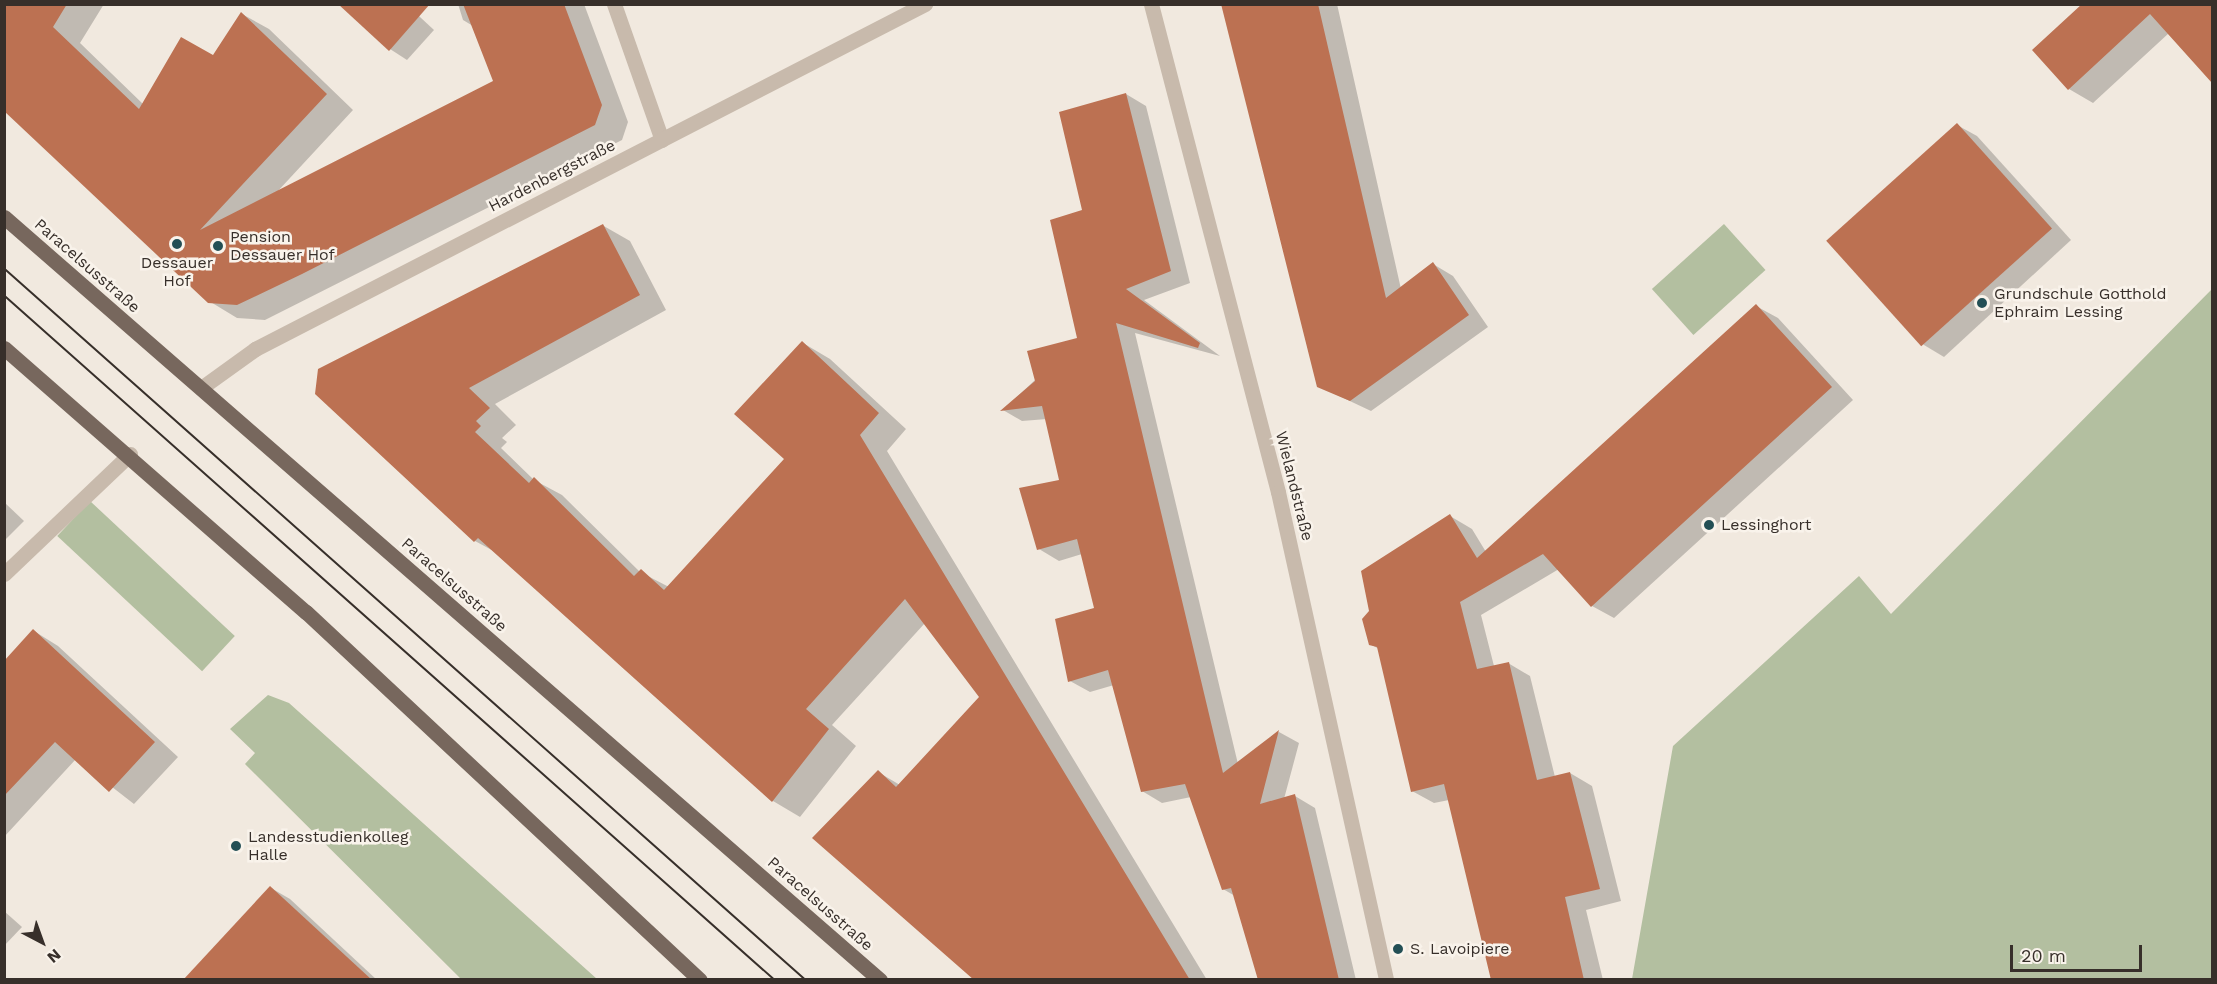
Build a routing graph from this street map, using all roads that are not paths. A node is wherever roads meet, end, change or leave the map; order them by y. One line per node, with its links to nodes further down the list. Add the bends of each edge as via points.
1 (614, 4): 4 (street)
2 (925, 4): 4 (street, Hardenbergstraße)
3 (1151, 4): 12 (street, Wielandstraße, via 1278,492)
4 (662, 140): 7 (street, Hardenbergstraße, via 255,348)
5 (4, 217): 7 (main road, Paracelsusstraße)
6 (4, 348): 8 (main road)
7 (201, 388): 11 (main road, Paracelsusstraße)
8 (130, 454): 9 (street); 10 (main road)
9 (4, 574)
10 (700, 980)
11 (880, 980)
12 (1386, 980)

